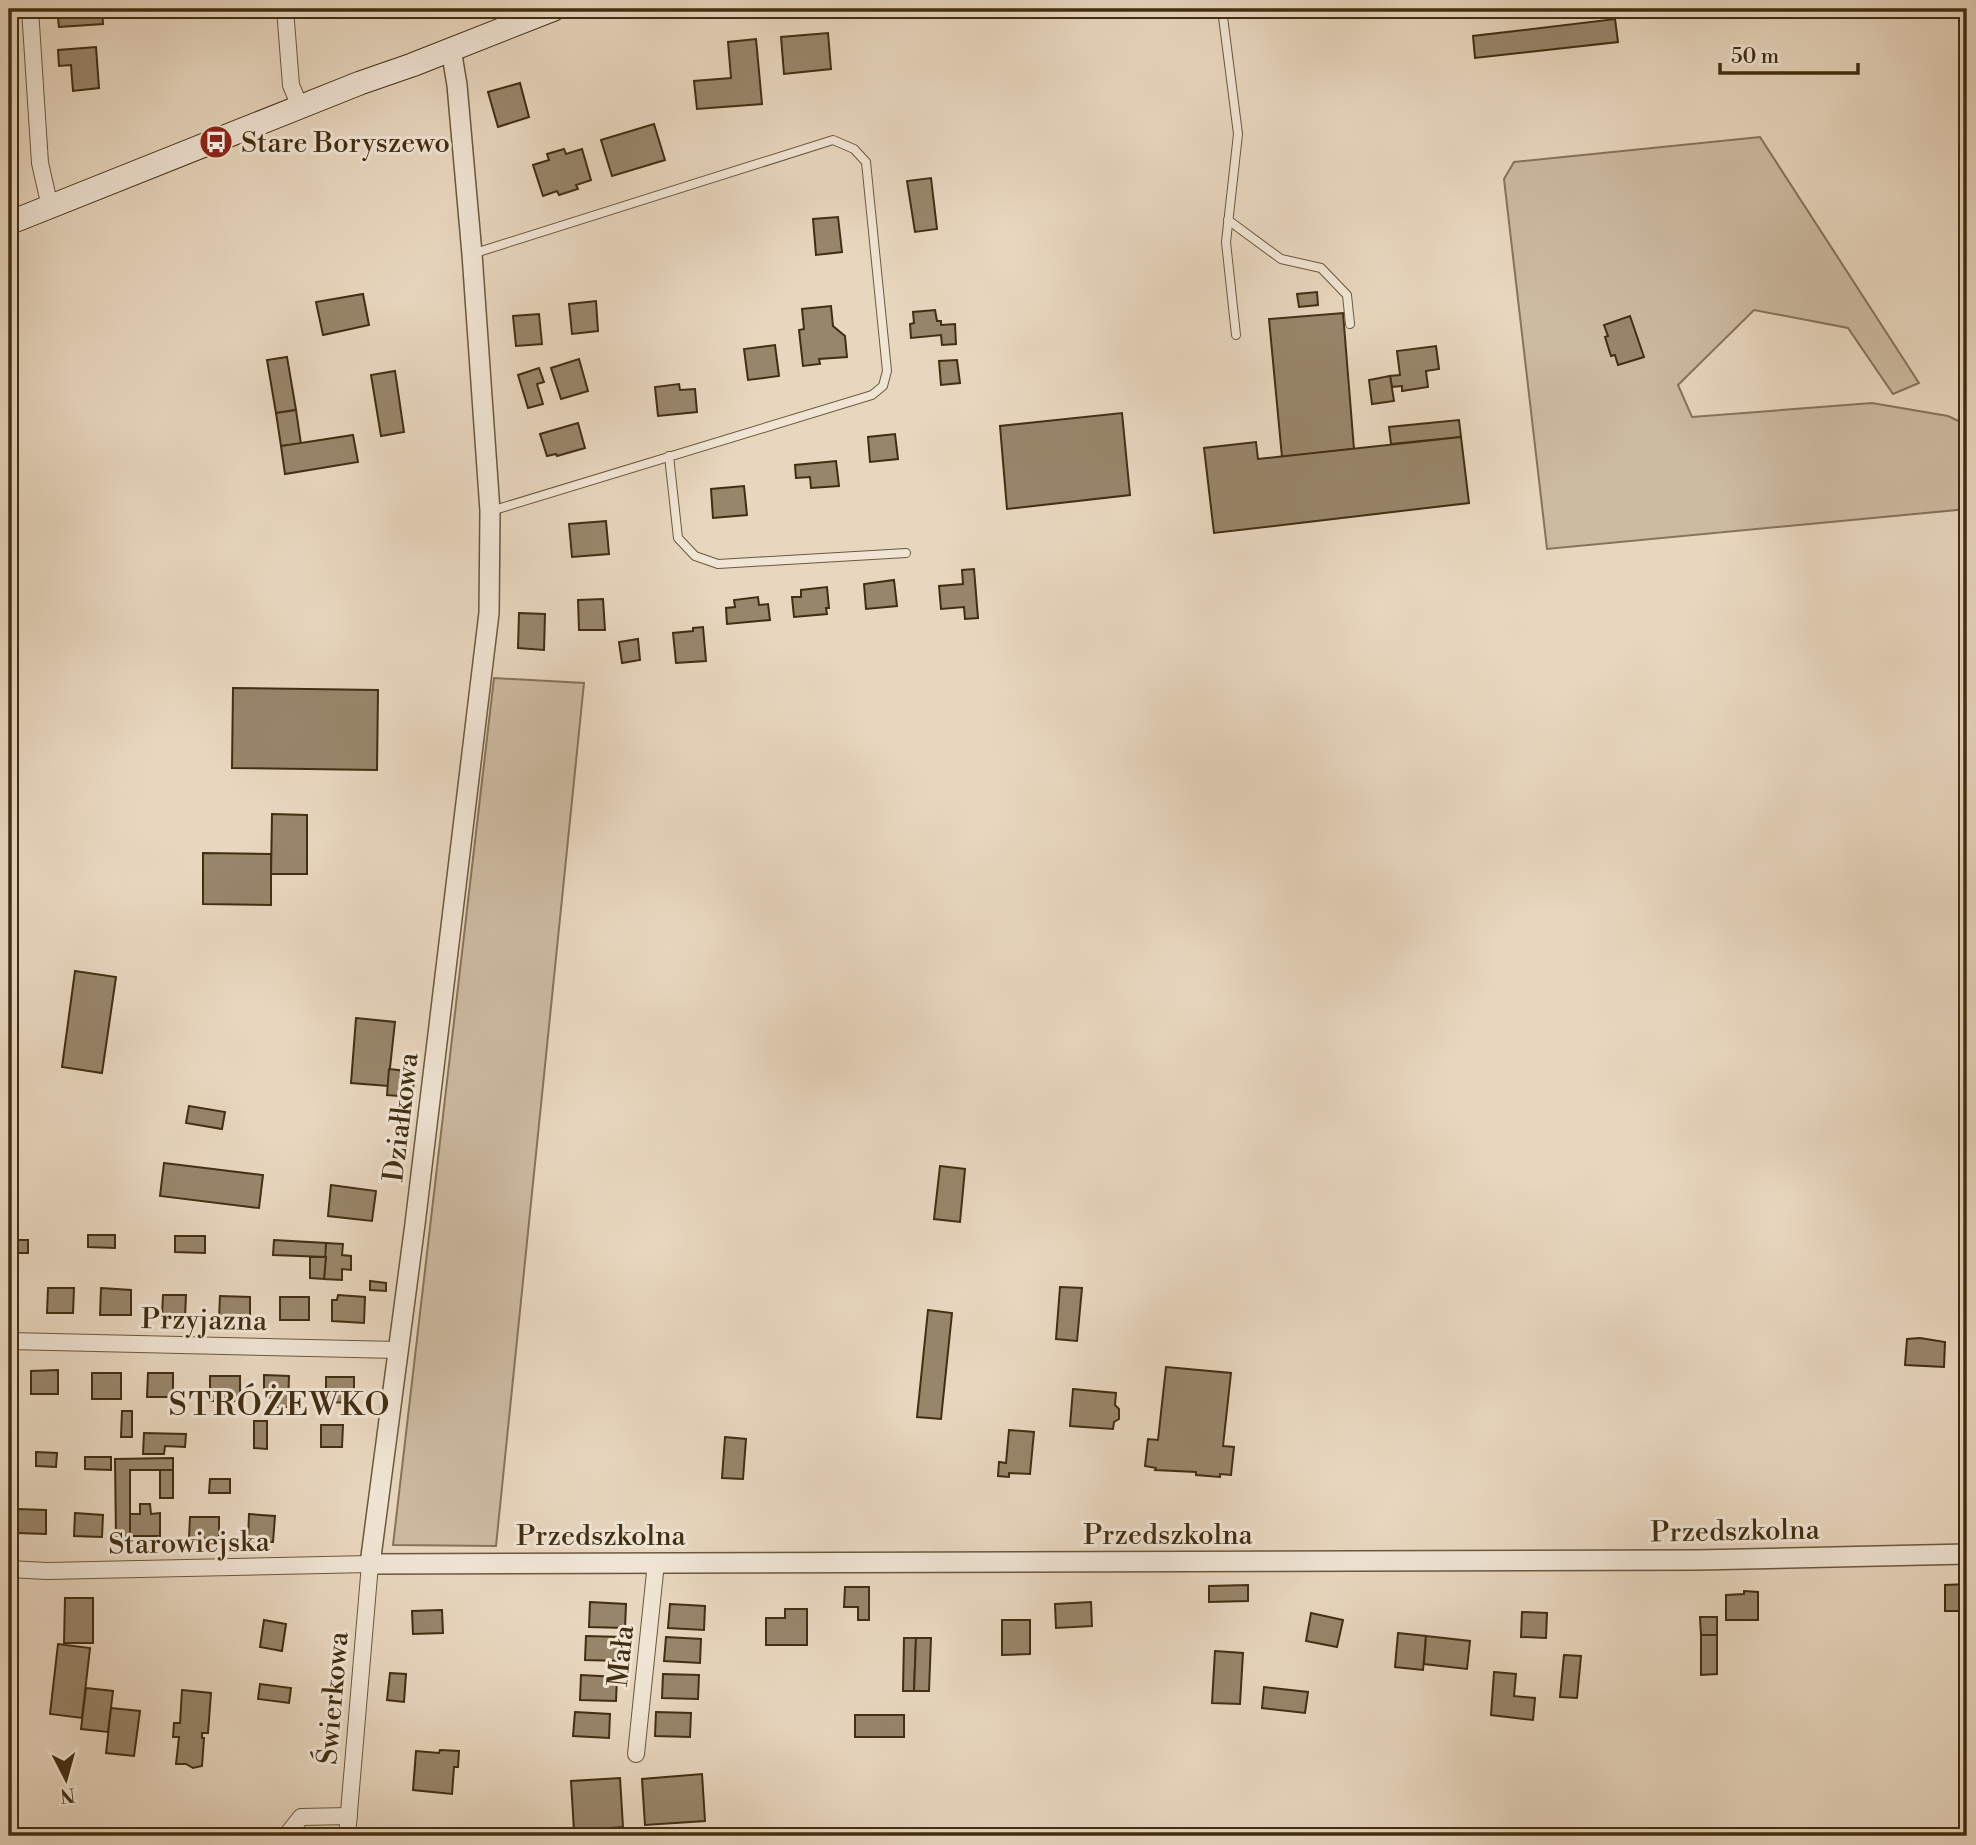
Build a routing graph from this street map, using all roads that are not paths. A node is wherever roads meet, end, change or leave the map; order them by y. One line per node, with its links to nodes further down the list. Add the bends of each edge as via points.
1 (30, 9): 7 (street, via 40,163)
2 (285, 9): 6 (street, via 291,85)
3 (554, 9): 5 (main road)
4 (1222, 9): 8 (lane, via 1238,134)
5 (451, 50): 6 (main road); 10 (street, Działkowa)
6 (300, 107): 7 (main road)
7 (50, 207): 9 (main road)
8 (1228, 220): 11 (lane, via 1281,258 1321,268 1347,295); 12 (lane, via 1226,242)
9 (9, 223)
10 (472, 254): 13 (lane, via 833,140 855,149 866,162 887,371 883,386 872,395); 14 (street, Działkowa)
11 (1350, 324)
12 (1236, 335)
13 (669, 456): 14 (lane); 15 (lane, via 678,538 695,556 718,564)
14 (490, 511): 17 (street, Działkowa, via 489,613)
15 (906, 553)
16 (9, 1341): 17 (street, Przyjazna)
17 (398, 1350): 20 (street, Działkowa)
18 (1967, 1554): 19 (street, Przedszkolna, via 1697,1560)
19 (656, 1563): 20 (street, Przedszkolna); 22 (street, Mała)
20 (370, 1564): 21 (street, Starowiejska); 23 (street, Świerkowa)
21 (9, 1569)
22 (636, 1754)
23 (349, 1816): 24 (street, via 301,1817); 25 (street, Świerkowa)
24 (286, 1836)
25 (347, 1836)

